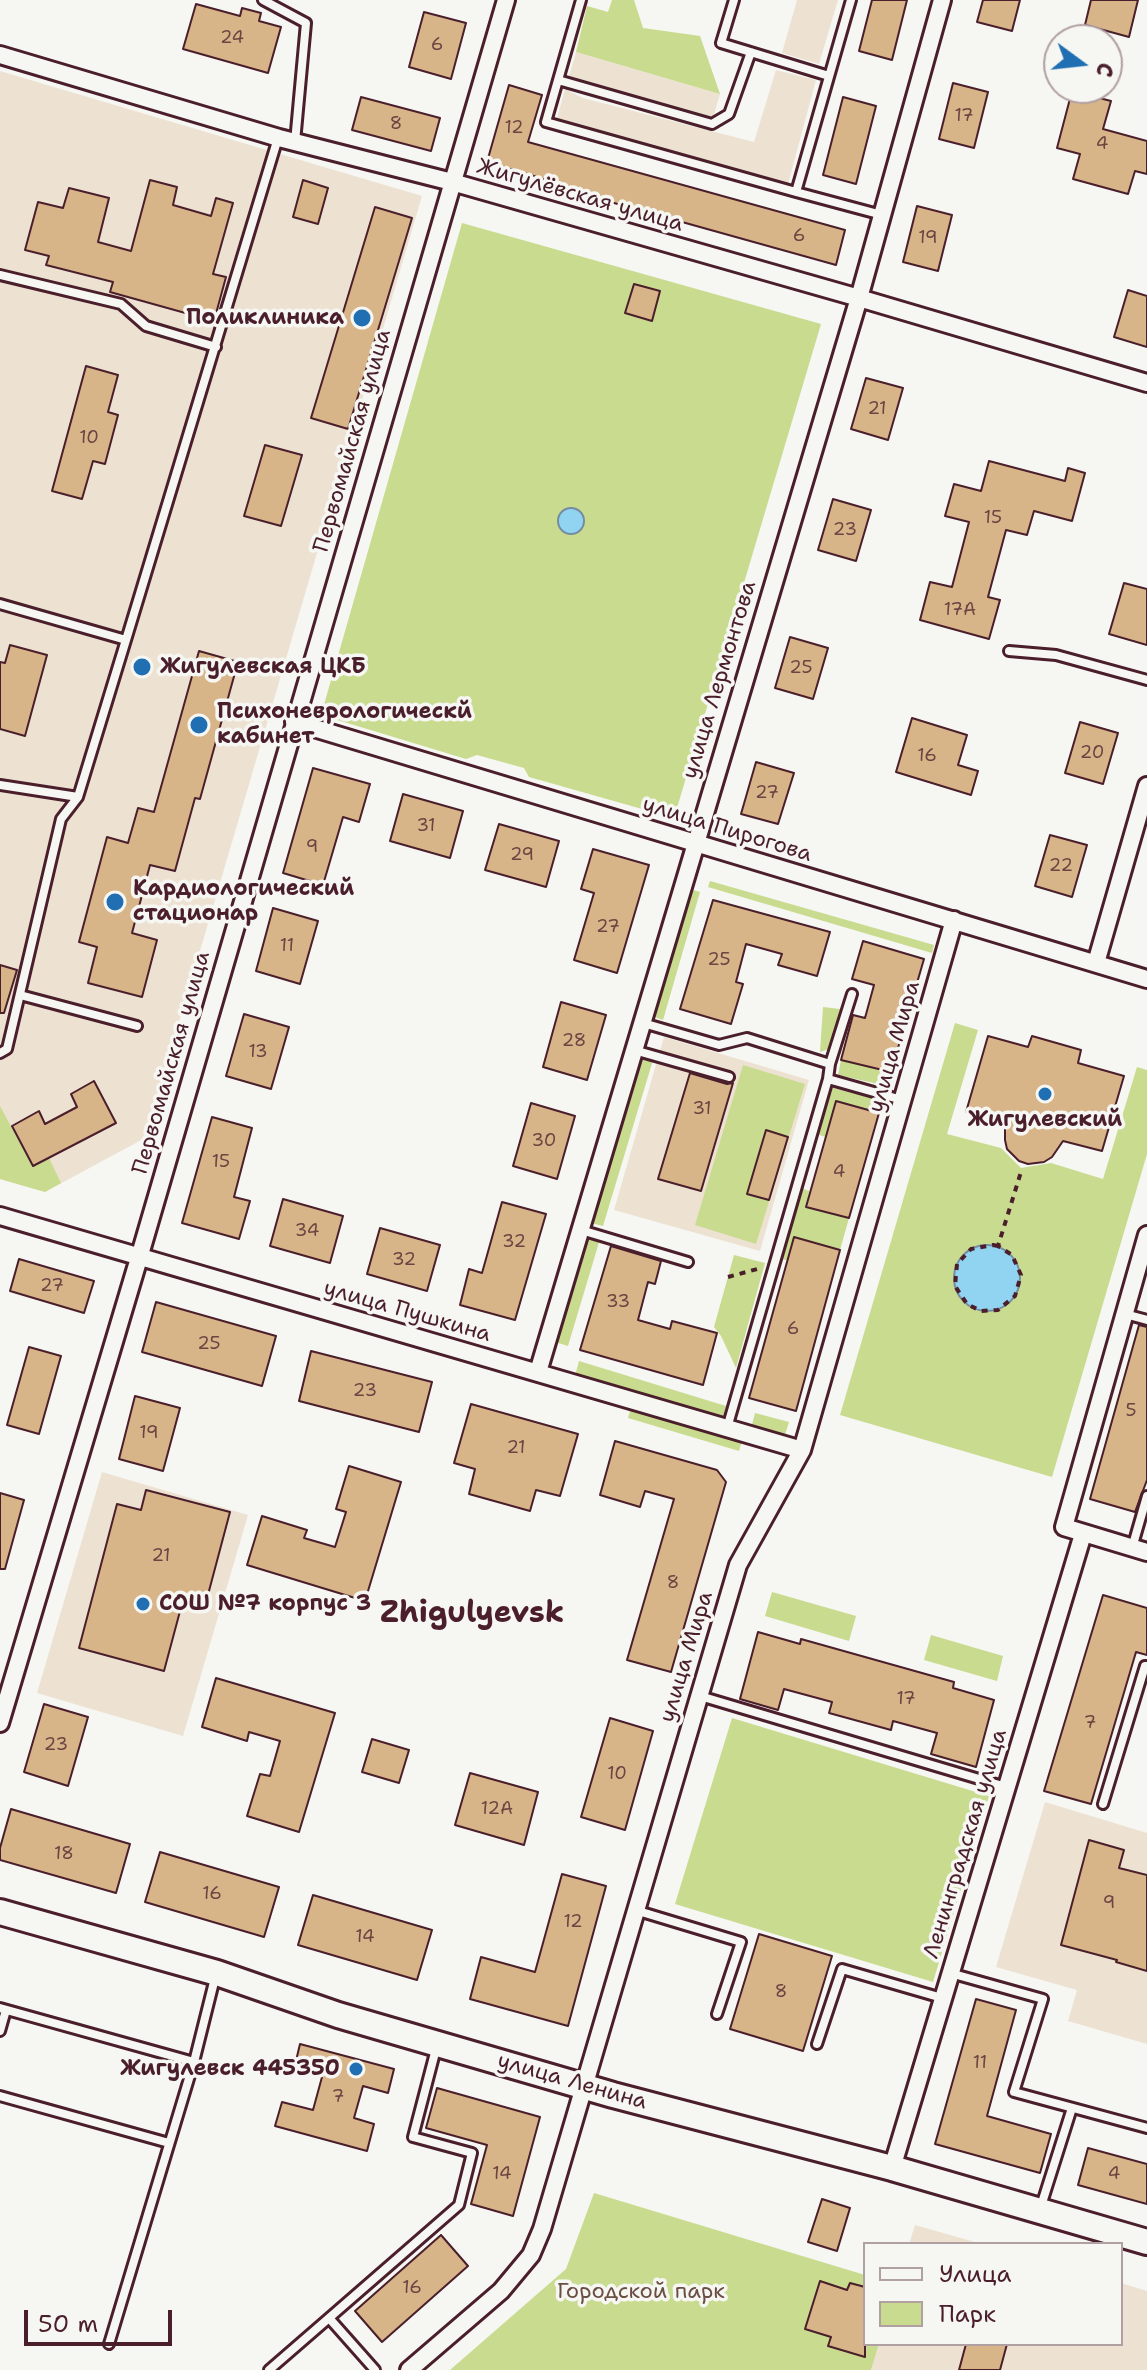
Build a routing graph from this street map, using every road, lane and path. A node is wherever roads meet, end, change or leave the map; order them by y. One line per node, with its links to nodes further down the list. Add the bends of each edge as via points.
1 (263, 0): 11 (lane, via 306,23)
2 (506, 0): 12 (street, Первомайская улица)
3 (581, 0): 10 (lane)
4 (734, 0): 7 (lane, via 721,43)
5 (851, 0): 9 (lane)
6 (942, 0): 14 (street, улица Лермонтова)
7 (751, 52): 9 (lane); 10 (lane, via 729,114 712,124)
8 (0, 55): 11 (street, Жигулёвская улица)
9 (829, 76): 13 (lane)
10 (558, 80): 13 (lane, via 546,122)
11 (287, 140): 12 (street, Жигулёвская улица); 17 (lane)
12 (452, 182): 16 (street, Жигулёвская улица); 23 (street, Первомайская улица)
13 (796, 192): 14 (lane)
14 (882, 215): 16 (street, улица Лермонтова)
15 (0, 275): 17 (lane, via 121,304 146,326)
16 (859, 298): 18 (street, Жигулёвская улица); 27 (street, улица Лермонтова)
17 (216, 347): 20 (lane)
18 (1147, 383)
19 (0, 604): 20 (lane)
20 (126, 640): 26 (lane)
21 (1009, 651): 22 (lane, via 1056,655)
22 (1147, 680)
23 (294, 722): 27 (street, улица Пирогова); 46 (street, Первомайская улица)
24 (0, 785): 26 (lane)
25 (1147, 786): 29 (street)
26 (78, 797): 32 (lane, via 61,819)
27 (694, 844): 28 (street, улица Пирогова); 33 (street, улица Лермонтова)
28 (954, 920): 29 (street, улица Пирогова); 40 (street, улица Мира)
29 (1096, 963): 30 (street, улица Пирогова)
30 (1147, 979)
31 (852, 994): 37 (lane)
32 (20, 995): 34 (lane); 36 (lane, via 7,1049)
33 (641, 1022): 35 (street, улица Лермонтова); 37 (lane, via 719,1045 747,1038)
34 (137, 1026)
35 (633, 1050): 38 (lane); 43 (street, улица Лермонтова)
36 (0, 1053)
37 (830, 1064): 39 (lane)
38 (729, 1077)
39 (828, 1079): 40 (lane); 48 (lane)
40 (902, 1100): 54 (street, улица Мира)
41 (1021, 1172): 45 (path)
42 (0, 1216): 46 (street, улица Пушкина)
43 (580, 1229): 47 (lane); 52 (street, улица Лермонтова)
44 (1147, 1235): 50 (street)
45 (998, 1246): 45 (path, via 1012,1255 1020,1277 1015,1296 998,1310 981,1311 967,1304 955,1286 957,1264 971,1249)
46 (139, 1258): 52 (street, улица Пушкина); 60 (street, Первомайская улица)
47 (688, 1262)
48 (775, 1265): 49 (path); 53 (lane)
49 (728, 1277)
50 (1125, 1314): 51 (lane); 56 (street, via 1064,1527)
51 (1147, 1320)
52 (538, 1372): 53 (street, улица Пушкина)
53 (727, 1428): 54 (street, улица Пушкина)
54 (802, 1450): 59 (street, улица Мира, via 738,1565)
55 (1147, 1496): 57 (lane)
56 (1083, 1534): 57 (street); 61 (street, Ленинградская улица)
57 (1140, 1550)
58 (1147, 1666): 62 (lane)
59 (699, 1696): 61 (lane); 63 (street, улица Мира)
60 (0, 1723)
61 (1006, 1787): 65 (street, Ленинградская улица)
62 (1103, 1804)
63 (635, 1910): 69 (lane, via 741,1942); 74 (street, улица Мира)
64 (0, 1912): 66 (street, улица Ленина)
65 (950, 1972): 67 (street, Ленинградская улица); 76 (lane, via 1043,1999 1014,2092)
66 (217, 1973): 71 (street, улица Ленина); 73 (lane)
67 (942, 1998): 72 (lane, via 842,1969); 79 (street, Ленинградская улица)
68 (3, 2009): 70 (lane); 73 (lane)
69 (717, 2014)
70 (0, 2031)
71 (437, 2044): 74 (street, улица Ленина); 82 (lane, via 413,2137 472,2153 459,2205)
72 (817, 2044)
73 (194, 2062): 78 (lane)
74 (584, 2086): 79 (street, улица Ленина); 86 (street, улица Мира, via 531,2255 501,2291)
75 (0, 2096): 78 (lane)
76 (1072, 2108): 77 (lane); 80 (lane)
77 (1147, 2128)
78 (169, 2143): 83 (lane)
79 (892, 2168): 80 (street, улица Ленина)
80 (1040, 2211): 81 (street, улица Ленина)
81 (1147, 2242)
82 (329, 2318): 84 (lane); 85 (lane)
83 (109, 2344)
84 (269, 2370)
85 (375, 2370)
86 (409, 2370)

